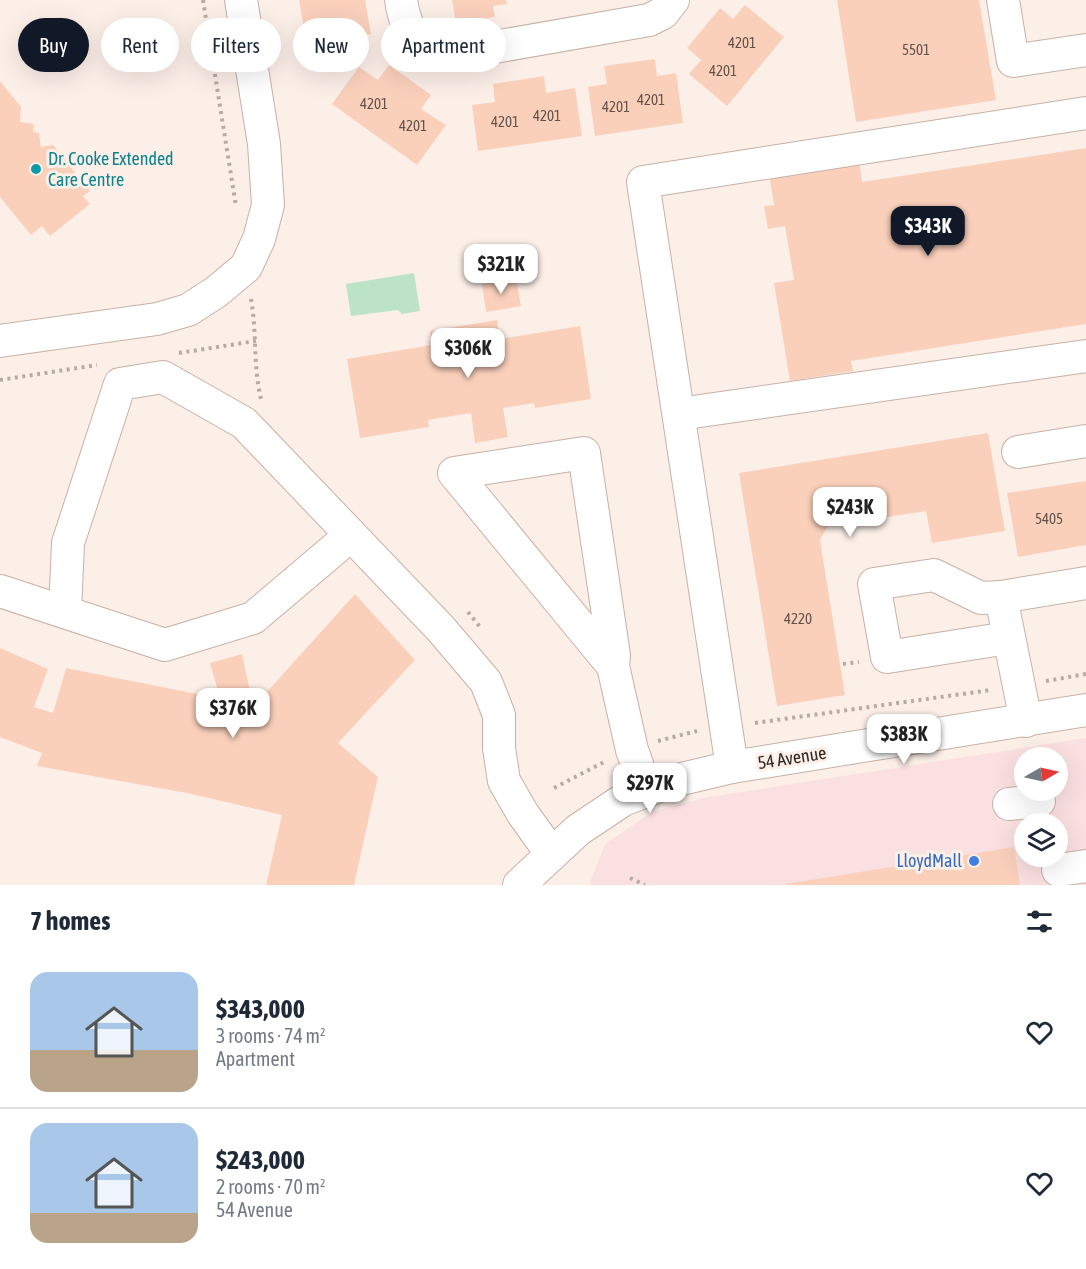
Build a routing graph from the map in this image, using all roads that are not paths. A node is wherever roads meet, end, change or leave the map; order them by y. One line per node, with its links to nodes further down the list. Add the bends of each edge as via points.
1 (241, 0): 7 (street, via 264,144 268,206 246,267 188,310 158,319)
2 (401, 0): 3 (street, via 403,17 422,43 439,52 460,53 649,20 663,13)
3 (673, 0)
4 (1003, 0): 5 (street, via 1013,61)
5 (1086, 50)
6 (1086, 113): 9 (street, via 643,182)
7 (0, 341)
8 (1086, 356): 9 (street)
9 (679, 414): 21 (street)
10 (1086, 441): 11 (street)
11 (1018, 452)
12 (351, 535): 16 (street, via 253,618 165,645); 16 (street, via 244,423 163,377 120,384 68,543); 23 (street, via 486,682 499,715 504,781)
13 (1086, 583): 15 (street)
14 (0, 591): 16 (street)
15 (1001, 597): 17 (street); 17 (street, via 981,598 934,575 874,584 887,657)
16 (65, 612)
17 (1008, 639): 20 (street)
18 (613, 666): 18 (street, via 584,453 454,473); 22 (street, via 632,750)
19 (1086, 710): 20 (street, 54 Avenue)
20 (1026, 721): 21 (street, 54 Avenue)
21 (732, 767): 22 (street, 54 Avenue)
22 (646, 789): 23 (street, 54 Avenue, via 600,815)
23 (551, 853): 24 (street, 54 Avenue)
24 (527, 882)

